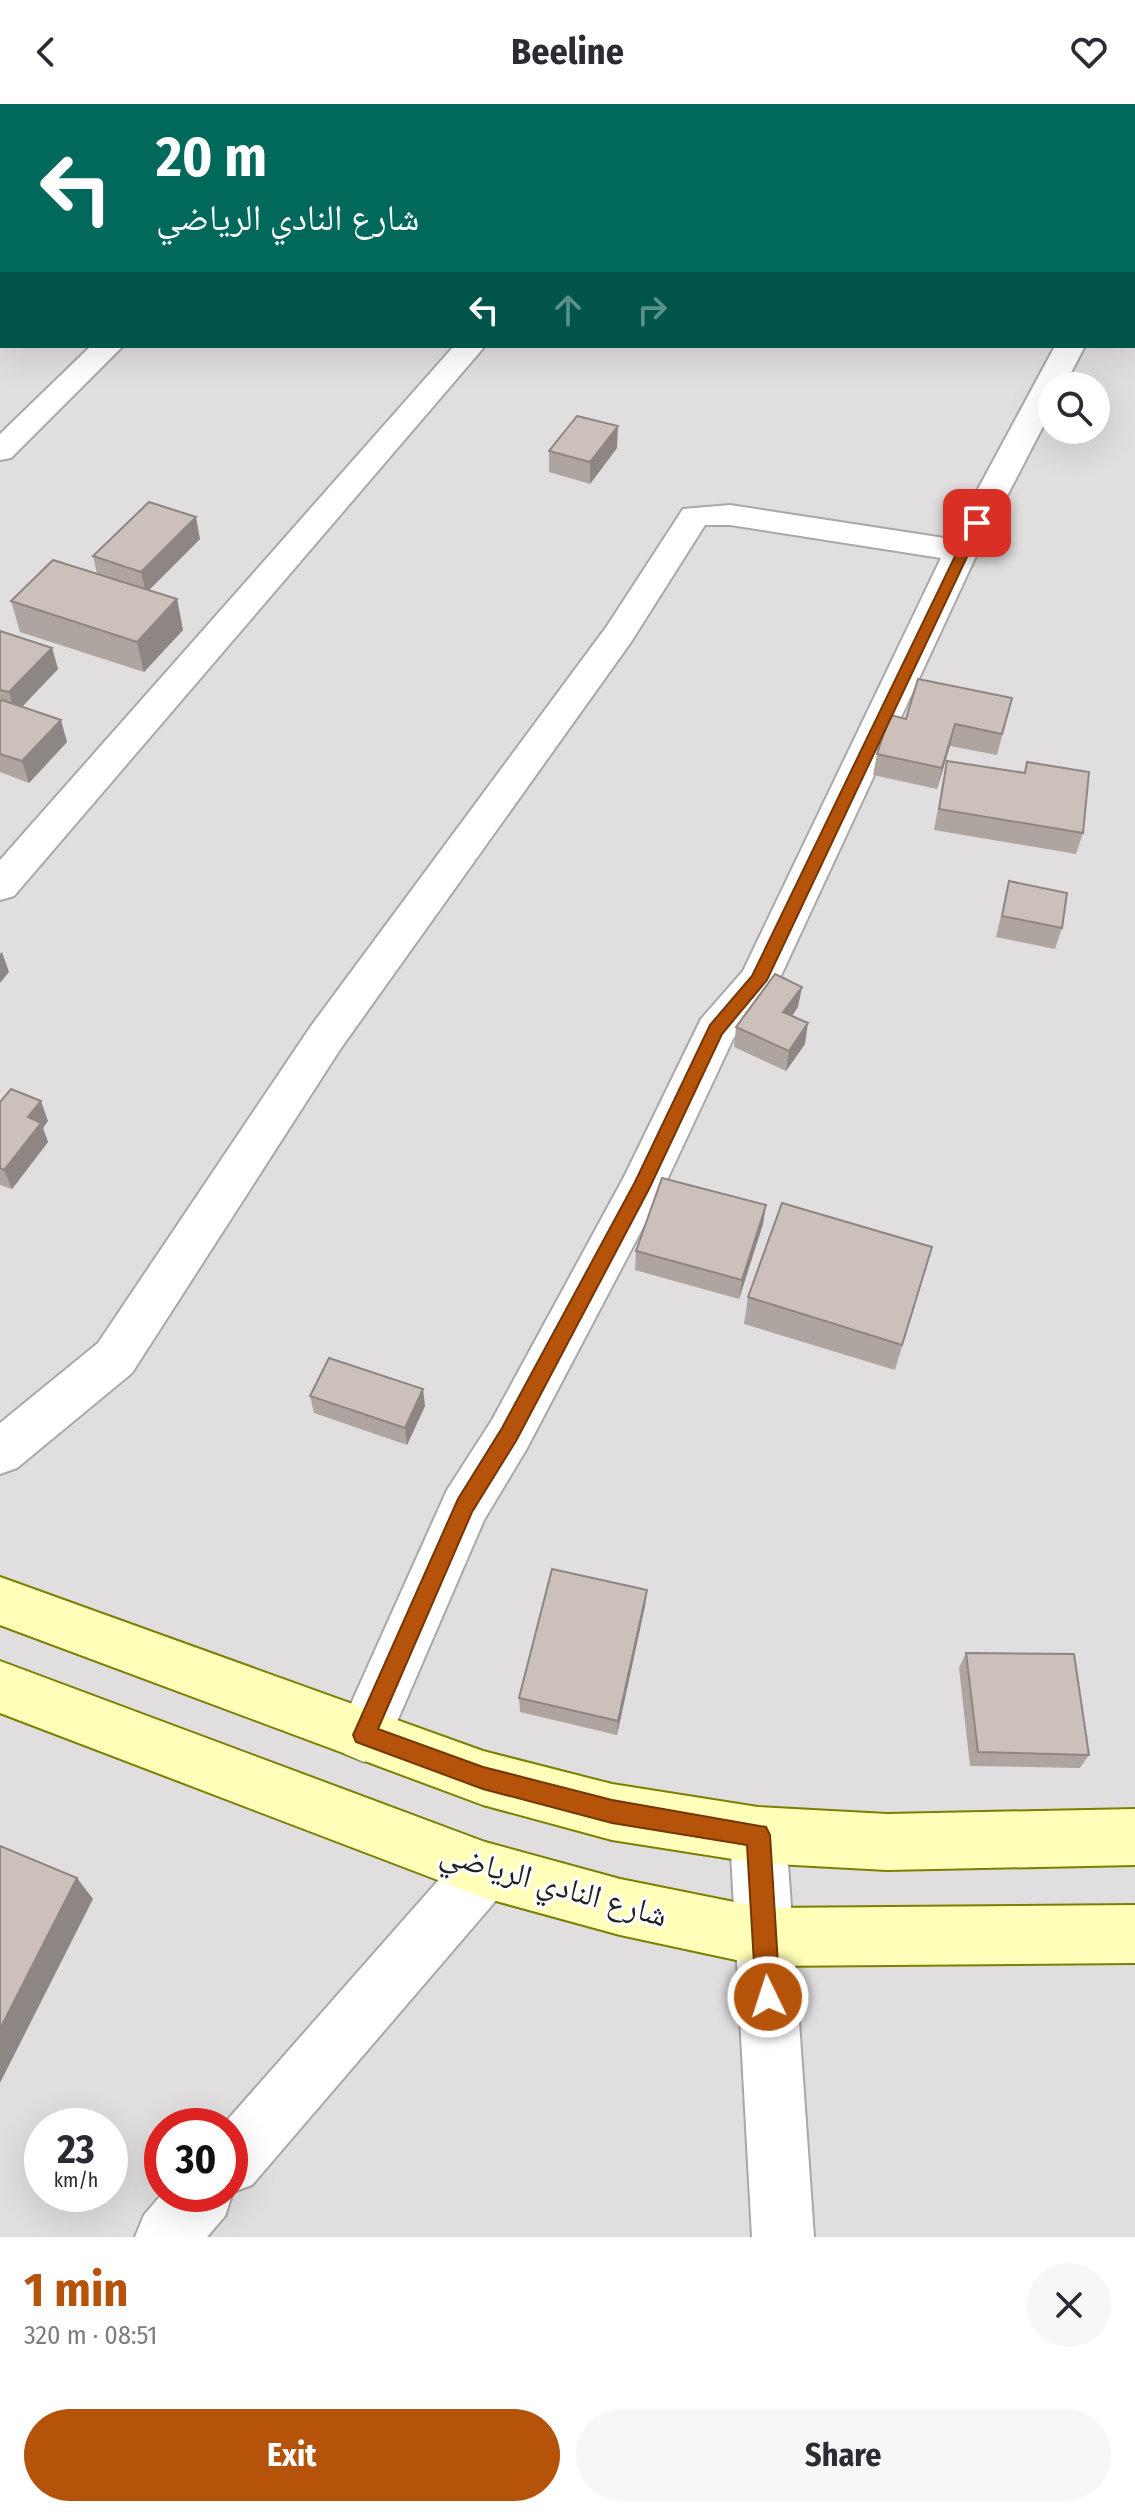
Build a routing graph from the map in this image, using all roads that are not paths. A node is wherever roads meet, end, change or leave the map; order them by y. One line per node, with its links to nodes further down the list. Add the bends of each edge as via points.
1 (106, 348): 4 (street)
2 (468, 348): 6 (street)
3 (1069, 348): 5 (street)
4 (0, 451)
5 (962, 551): 7 (street, via 730,515 695,516 619,634 326,1037 115,1358); 10 (street, via 759,980 716,1030 643,1184 509,1435 465,1506)
6 (0, 886)
7 (0, 1452)
8 (0, 1601): 10 (main road)
9 (0, 1687): 13 (main road, شارع النادي الرياضي)
10 (364, 1735): 11 (main road, via 483,1778 598,1808)
11 (758, 1835): 12 (main road, via 887,1842); 15 (street)
12 (1135, 1837)
13 (485, 1870): 15 (main road, شارع النادي الرياضي, via 620,1907); 16 (street)
14 (1135, 1934): 15 (main road, شارع النادي الرياضي)
15 (764, 1937): 19 (street)
16 (248, 2142)
17 (188, 2212): 18 (street)
18 (166, 2237)
19 (783, 2237)

